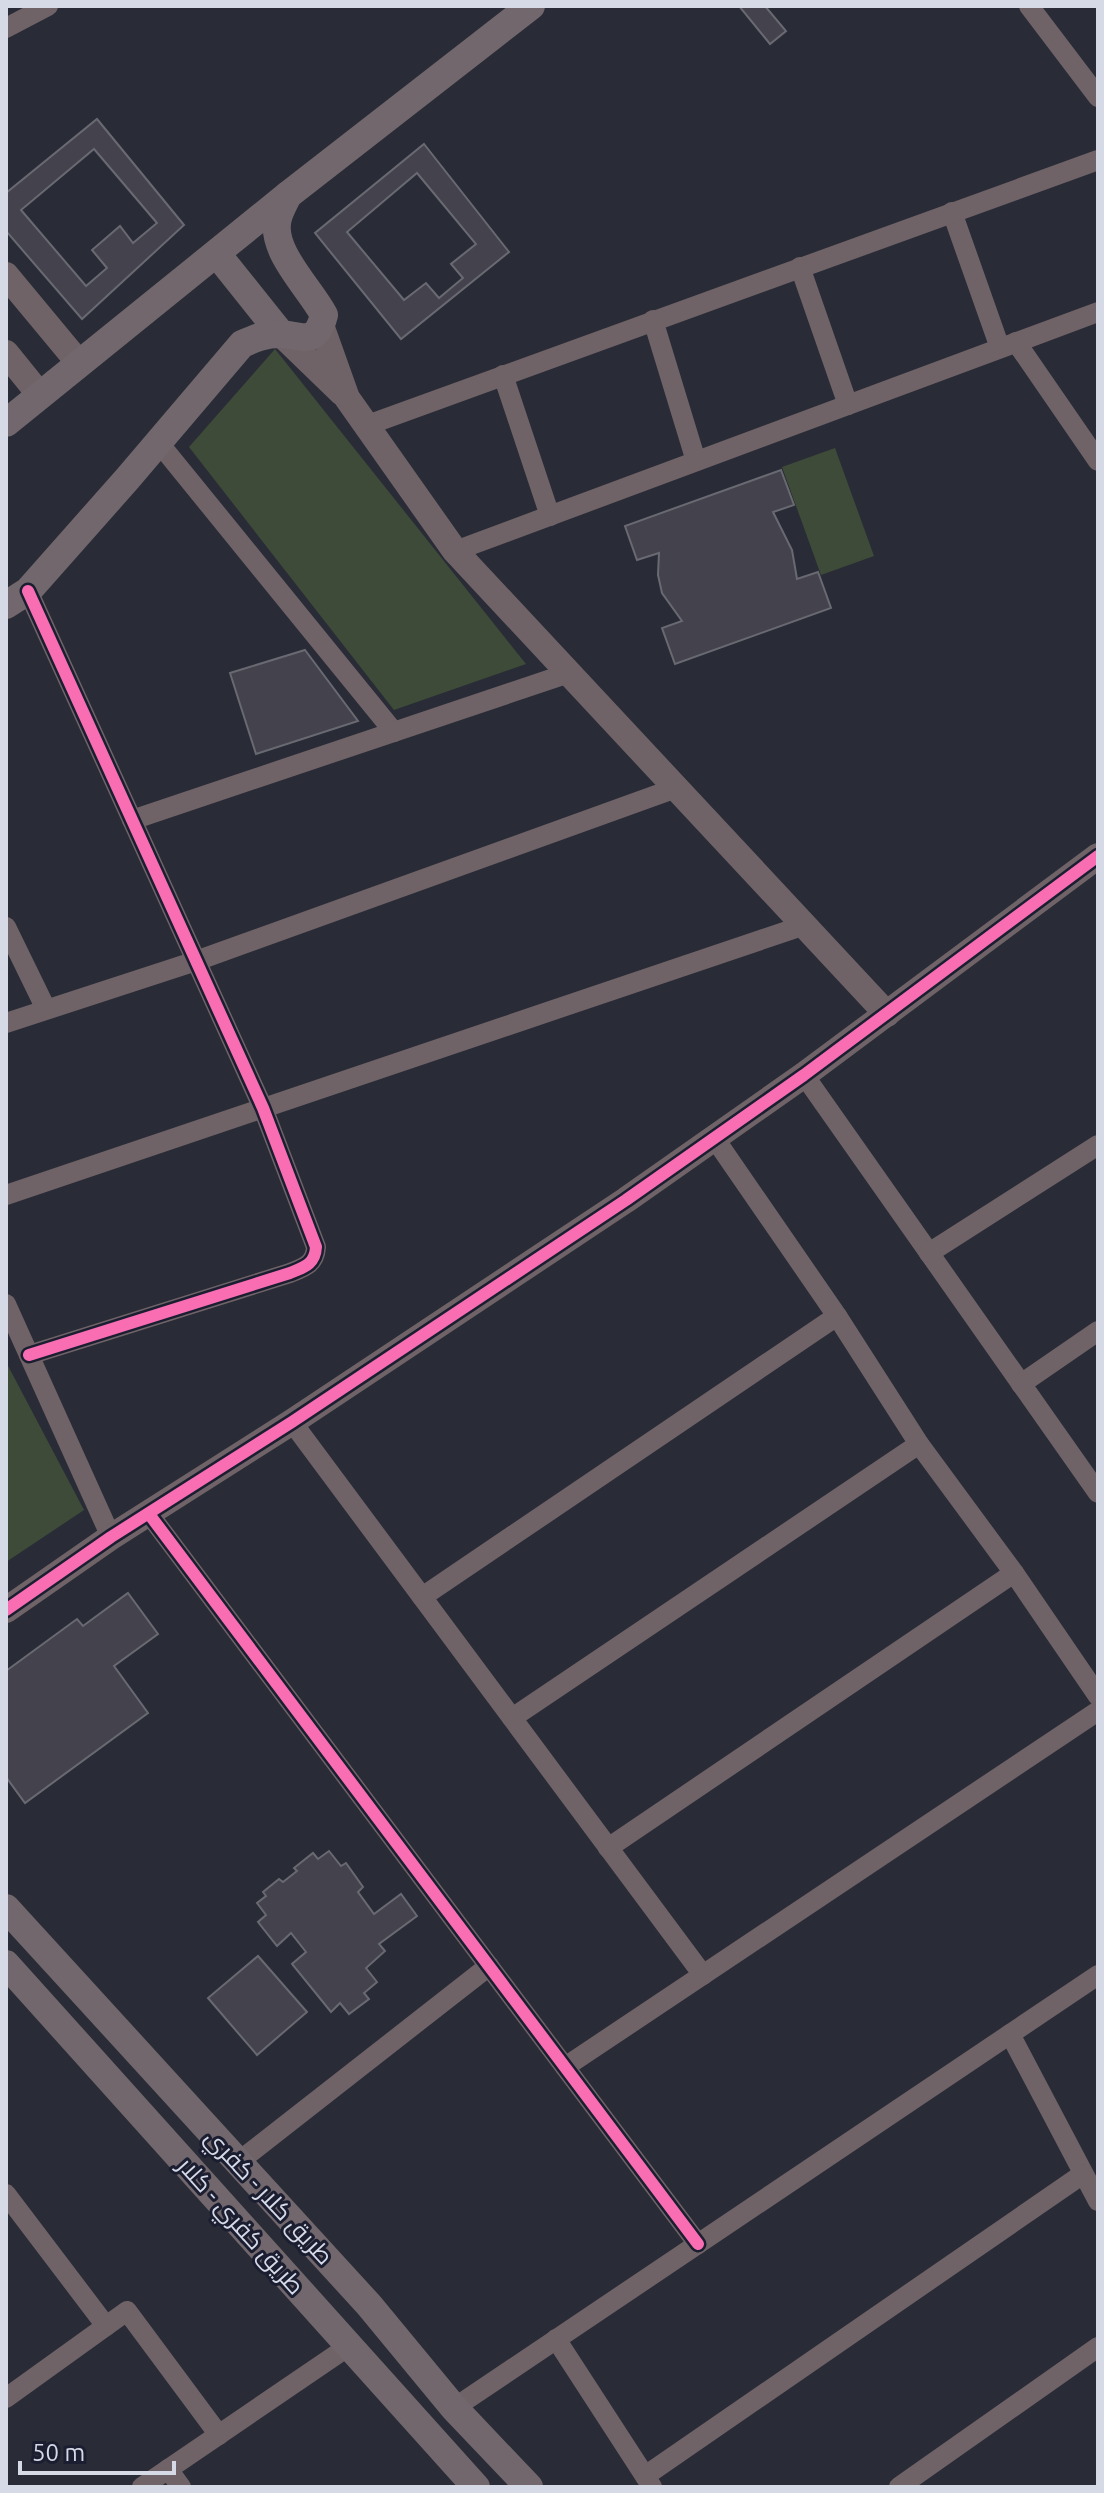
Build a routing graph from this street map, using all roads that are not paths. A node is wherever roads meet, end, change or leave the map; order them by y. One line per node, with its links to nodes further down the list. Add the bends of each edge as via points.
1 (48, 6): 4 (street)
2 (531, 6): 7 (main road)
3 (1029, 6): 5 (street)
4 (6, 28)
5 (1098, 97)
6 (1098, 160): 8 (street)
7 (288, 195): 9 (main road); 10 (main road, via 277,221)
8 (952, 212): 11 (street); 17 (street)
9 (224, 248): 10 (main road, via 260,248); 16 (main road); 19 (main road)
10 (287, 260): 15 (main road, via 318,302 324,315)
11 (800, 267): 14 (street); 23 (street)
12 (6, 275): 19 (street)
13 (1098, 312): 17 (street)
14 (653, 320): 20 (street); 27 (street)
15 (321, 325): 16 (main road, via 302,339); 22 (street)
16 (281, 334): 22 (street); 26 (main road, via 242,344)
17 (1008, 345): 23 (street); 28 (street)
18 (6, 353): 21 (street)
19 (79, 363): 21 (main road)
20 (503, 375): 25 (street); 29 (street)
21 (40, 395): 24 (main road)
22 (347, 398): 25 (street)
23 (848, 405): 27 (street)
24 (6, 423)
25 (365, 426): 30 (street)
26 (159, 443): 31 (main road); 33 (street)
27 (696, 461): 29 (street)
28 (1098, 461)
29 (550, 516): 30 (street)
30 (455, 551): 32 (street)
31 (17, 598): 35 (street)
32 (569, 673): 33 (street); 34 (street)
33 (394, 732): 35 (street)
34 (676, 788): 37 (street); 39 (street)
35 (132, 820): 39 (street)
36 (1098, 856): 41 (street)
37 (805, 925): 41 (street); 44 (street)
38 (6, 927): 40 (street)
39 (196, 961): 40 (street); 44 (street)
40 (46, 1009): 42 (street)
41 (887, 1014): 43 (street)
42 (6, 1023)
43 (804, 1075): 45 (street); 48 (street)
44 (263, 1108): 47 (street); 52 (street, via 316,1247 309,1265)
45 (715, 1139): 50 (street); 54 (street)
46 (1098, 1145): 48 (street)
47 (6, 1195)
48 (929, 1253): 53 (street)
49 (6, 1304): 52 (street)
50 (837, 1316): 55 (street); 60 (street)
51 (1098, 1331): 53 (street)
52 (20, 1349): 58 (street)
53 (1021, 1384): 56 (street)
54 (292, 1422): 57 (street); 60 (street)
55 (919, 1444): 59 (street); 64 (street)
56 (1098, 1493)
57 (149, 1514): 58 (street); 68 (street)
58 (111, 1537): 61 (street)
59 (1014, 1573): 62 (street); 65 (street)
60 (422, 1597): 64 (street)
61 (6, 1610)
62 (1098, 1696)
63 (1098, 1711): 69 (street)
64 (512, 1718): 65 (street)
65 (608, 1848): 69 (street)
66 (6, 1908): 73 (main road, طريق كلار - كفري)
67 (6, 1964): 80 (main road, طريق كفري - كلار)
68 (489, 1966): 72 (street); 73 (street)
69 (703, 1975): 72 (street)
70 (1098, 1975): 71 (street)
71 (1010, 2034): 74 (street); 77 (street)
72 (565, 2067): 77 (street)
73 (237, 2163): 83 (main road, طريق كلار - كفري, via 369,2305)
74 (1083, 2174): 76 (street); 86 (street)
75 (8, 2201): 78 (street)
76 (1098, 2201)
77 (698, 2244): 79 (street)
78 (106, 2326): 82 (street); 84 (street, via 127,2311)
79 (556, 2339): 83 (street); 86 (street)
80 (349, 2346): 84 (street); 89 (main road, طريق كفري - كلار)
81 (1098, 2347): 91 (street)
82 (6, 2398)
83 (454, 2408): 90 (main road, طريق كلار - كفري)
84 (219, 2435): 85 (street)
85 (168, 2469): 87 (street); 88 (street)
86 (648, 2482)
87 (142, 2487)
88 (181, 2487)
89 (476, 2487)
90 (529, 2487)
91 (899, 2487)

